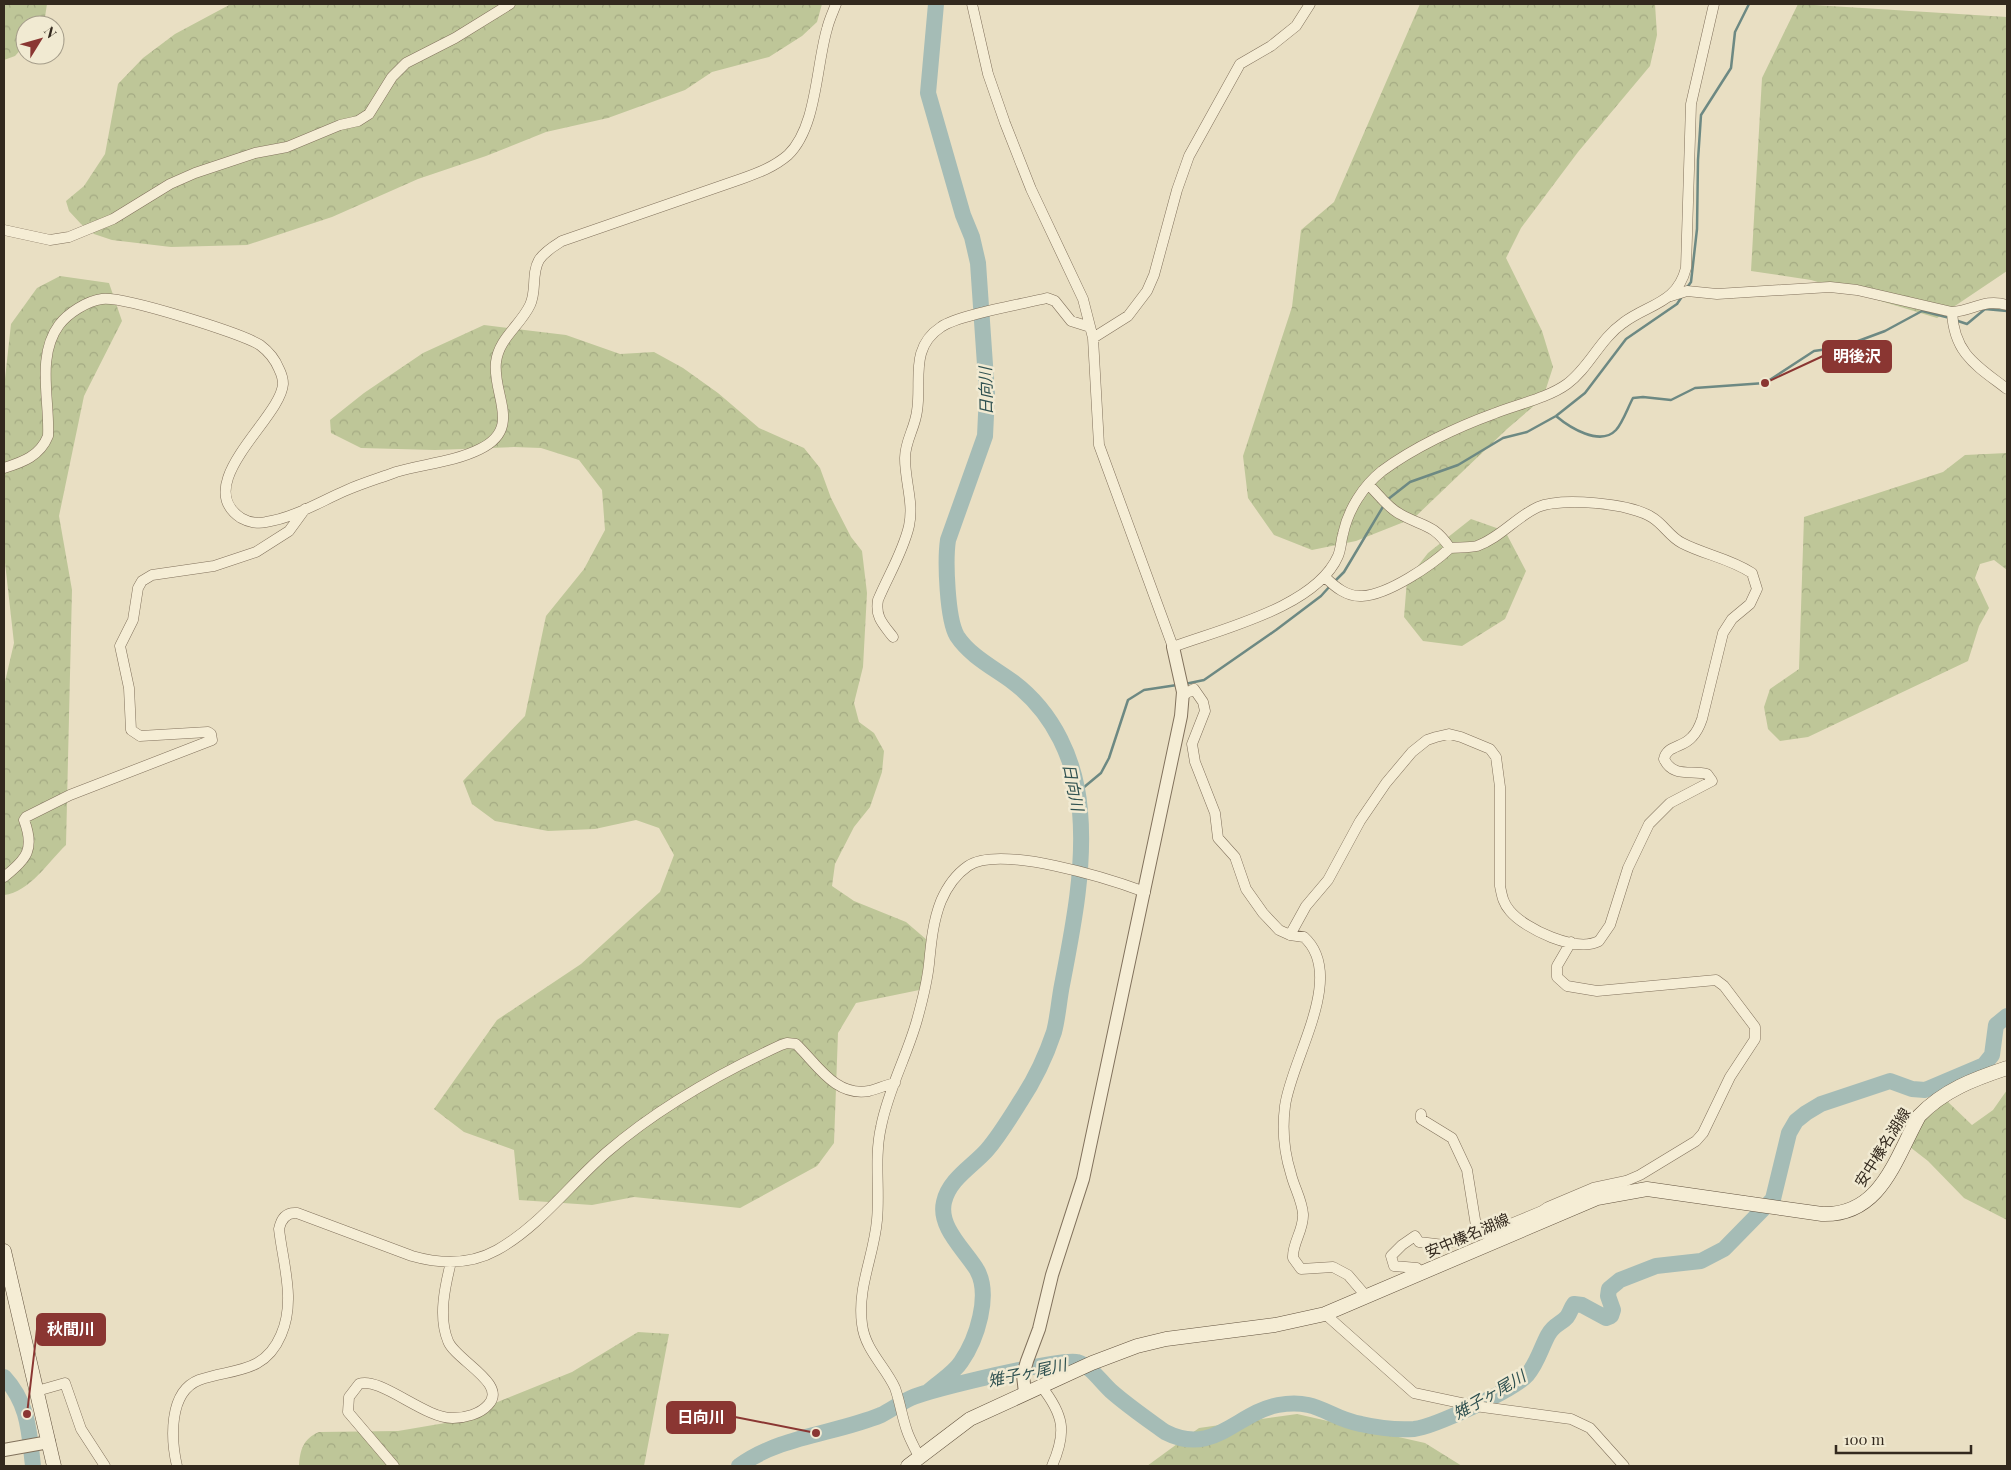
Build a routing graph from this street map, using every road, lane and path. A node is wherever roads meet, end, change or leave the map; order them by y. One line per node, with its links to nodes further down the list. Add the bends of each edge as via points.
1 (510, 4): 6 (street, via 406,63 392,77 369,114 358,121 287,147 255,153 195,173 170,184 113,219 69,237 50,240)
2 (836, 4): 15 (street, via 827,28 804,129 780,161 764,171 562,241 540,259 531,304 500,347 496,379 504,420 493,440 469,454 350,488)
3 (972, 4): 10 (street, via 993,91 1031,189 1083,299)
4 (1310, 4): 11 (street, via 1296,26 1271,46 1240,64 1189,156 1147,291 1128,316)
5 (1714, 4): 7 (street, via 1691,104 1686,268 1678,288)
6 (4, 230)
7 (1670, 296): 9 (street, via 1687,291 1717,294 1830,287); 14 (street, via 1612,331 1567,384 1444,436 1382,471)
8 (2007, 305): 9 (street, via 1986,303 1962,312)
9 (1952, 312): 12 (street, via 1953,329 1960,347 1972,362)
10 (1090, 327): 11 (street); 18 (street, via 1071,321 1056,302 1047,298 951,322 931,335 919,359 918,410 905,449 912,508 909,526 877,607 881,622)
11 (1094, 338): 19 (street, via 1099,445)
12 (2007, 389)
13 (4, 468): 15 (street, via 34,456 46,441 49,424 48,352 60,324 89,302 109,298 216,328 267,351 282,377 281,394 236,461 227,499 240,517 250,522 265,523)
14 (1369, 485): 16 (street, via 1398,514 1429,526); 17 (street, via 1350,511 1338,556)
15 (306, 509): 21 (street, via 289,531 256,552 214,566 152,575 142,581 133,620 120,646 129,688 131,730 140,736 208,732 212,740 70,795 26,817 30,840 27,854)
16 (1450, 548): 17 (street, via 1438,560 1411,576 1368,596 1343,592); 24 (street, via 1476,546 1535,508 1547,504 1584,502 1647,514 1676,539 1740,565 1755,578 1757,589 1750,604 1727,625 1720,638 1711,686 1697,732 1685,743 1665,753 1664,759 1671,769 1680,773 1707,774 1712,781 1670,803 1648,824 1603,938 1594,944)
17 (1325, 577): 19 (street, via 1279,607)
18 (893, 637)
19 (1173, 647): 20 (street)
20 (1182, 690): 22 (street, via 1181,716); 23 (street, via 1194,689 1203,702 1204,711 1192,744 1195,762 1215,813 1218,838 1235,857 1246,889 1263,913 1279,930)
21 (4, 877)
22 (1145, 892): 26 (street, via 1105,877 1028,862 991,860 974,863 956,876 945,892 936,917 925,987); 37 (street, via 1083,1180 1023,1375)
23 (1290, 936): 24 (street, via 1306,906 1328,880 1371,804 1398,768 1427,740 1448,734 1490,748 1496,757 1500,787 1500,886 1505,904 1516,917 1534,929); 33 (street, via 1304,937 1308,941 1317,954 1320,970 1315,1010 1290,1082 1285,1107 1285,1150 1303,1214 1293,1258 1301,1269 1323,1266 1342,1270)
24 (1570, 942): 28 (street, via 1557,966 1557,976 1567,986 1596,991 1716,980 1755,1027 1755,1039 1730,1077 1696,1141 1640,1175 1592,1188)
25 (2007, 1068): 28 (main road, 安中榛名湖線, via 1946,1092 1928,1107 1919,1116 1878,1191 1858,1208 1833,1214 1647,1190 1597,1198)
26 (895, 1083): 31 (street, via 870,1091 849,1091 827,1077 796,1044 781,1045 713,1080 639,1127 602,1156 563,1196 508,1242 483,1256); 40 (street, via 879,1136 877,1222 860,1298 862,1326 868,1345 895,1388)
27 (1421, 1114): 29 (street, via 1421,1119 1452,1138 1467,1170)
28 (1543, 1216): 29 (street, via 1486,1234); 32 (main road, 安中榛名湖線)
29 (1477, 1232): 32 (street, via 1444,1245 1419,1242 1415,1236 1391,1256 1394,1266 1417,1268)
30 (4, 1251): 36 (main road)
31 (451, 1262): 43 (street, via 412,1256 297,1213 285,1216 279,1229 288,1286 281,1334 269,1355 256,1364 197,1381 182,1393 173,1432); 44 (street, via 444,1296 447,1339 457,1356 487,1380 494,1392 493,1398 478,1412 448,1418 373,1383 359,1384 349,1397 348,1412)
32 (1421, 1272): 33 (main road, 安中榛名湖線)
33 (1366, 1296): 34 (main road, 安中榛名湖線)
34 (1325, 1314): 35 (main road, 安中榛名湖線, via 1137,1346); 47 (street, via 1414,1393 1581,1423 1599,1437)
35 (1041, 1386): 37 (main road, 安中榛名湖線); 46 (street, via 1058,1410 1062,1424 1061,1439)
36 (37, 1392): 38 (main road); 42 (street, via 65,1383 81,1429)
37 (1025, 1393): 40 (main road, 安中榛名湖線, via 970,1419)
38 (45, 1442): 39 (street); 41 (main road)
39 (4, 1450)
40 (919, 1457): 45 (main road, 安中榛名湖線)
41 (54, 1466)
42 (105, 1466)
43 (176, 1466)
44 (394, 1466)
45 (908, 1466)
46 (1052, 1466)
47 (1624, 1466)

